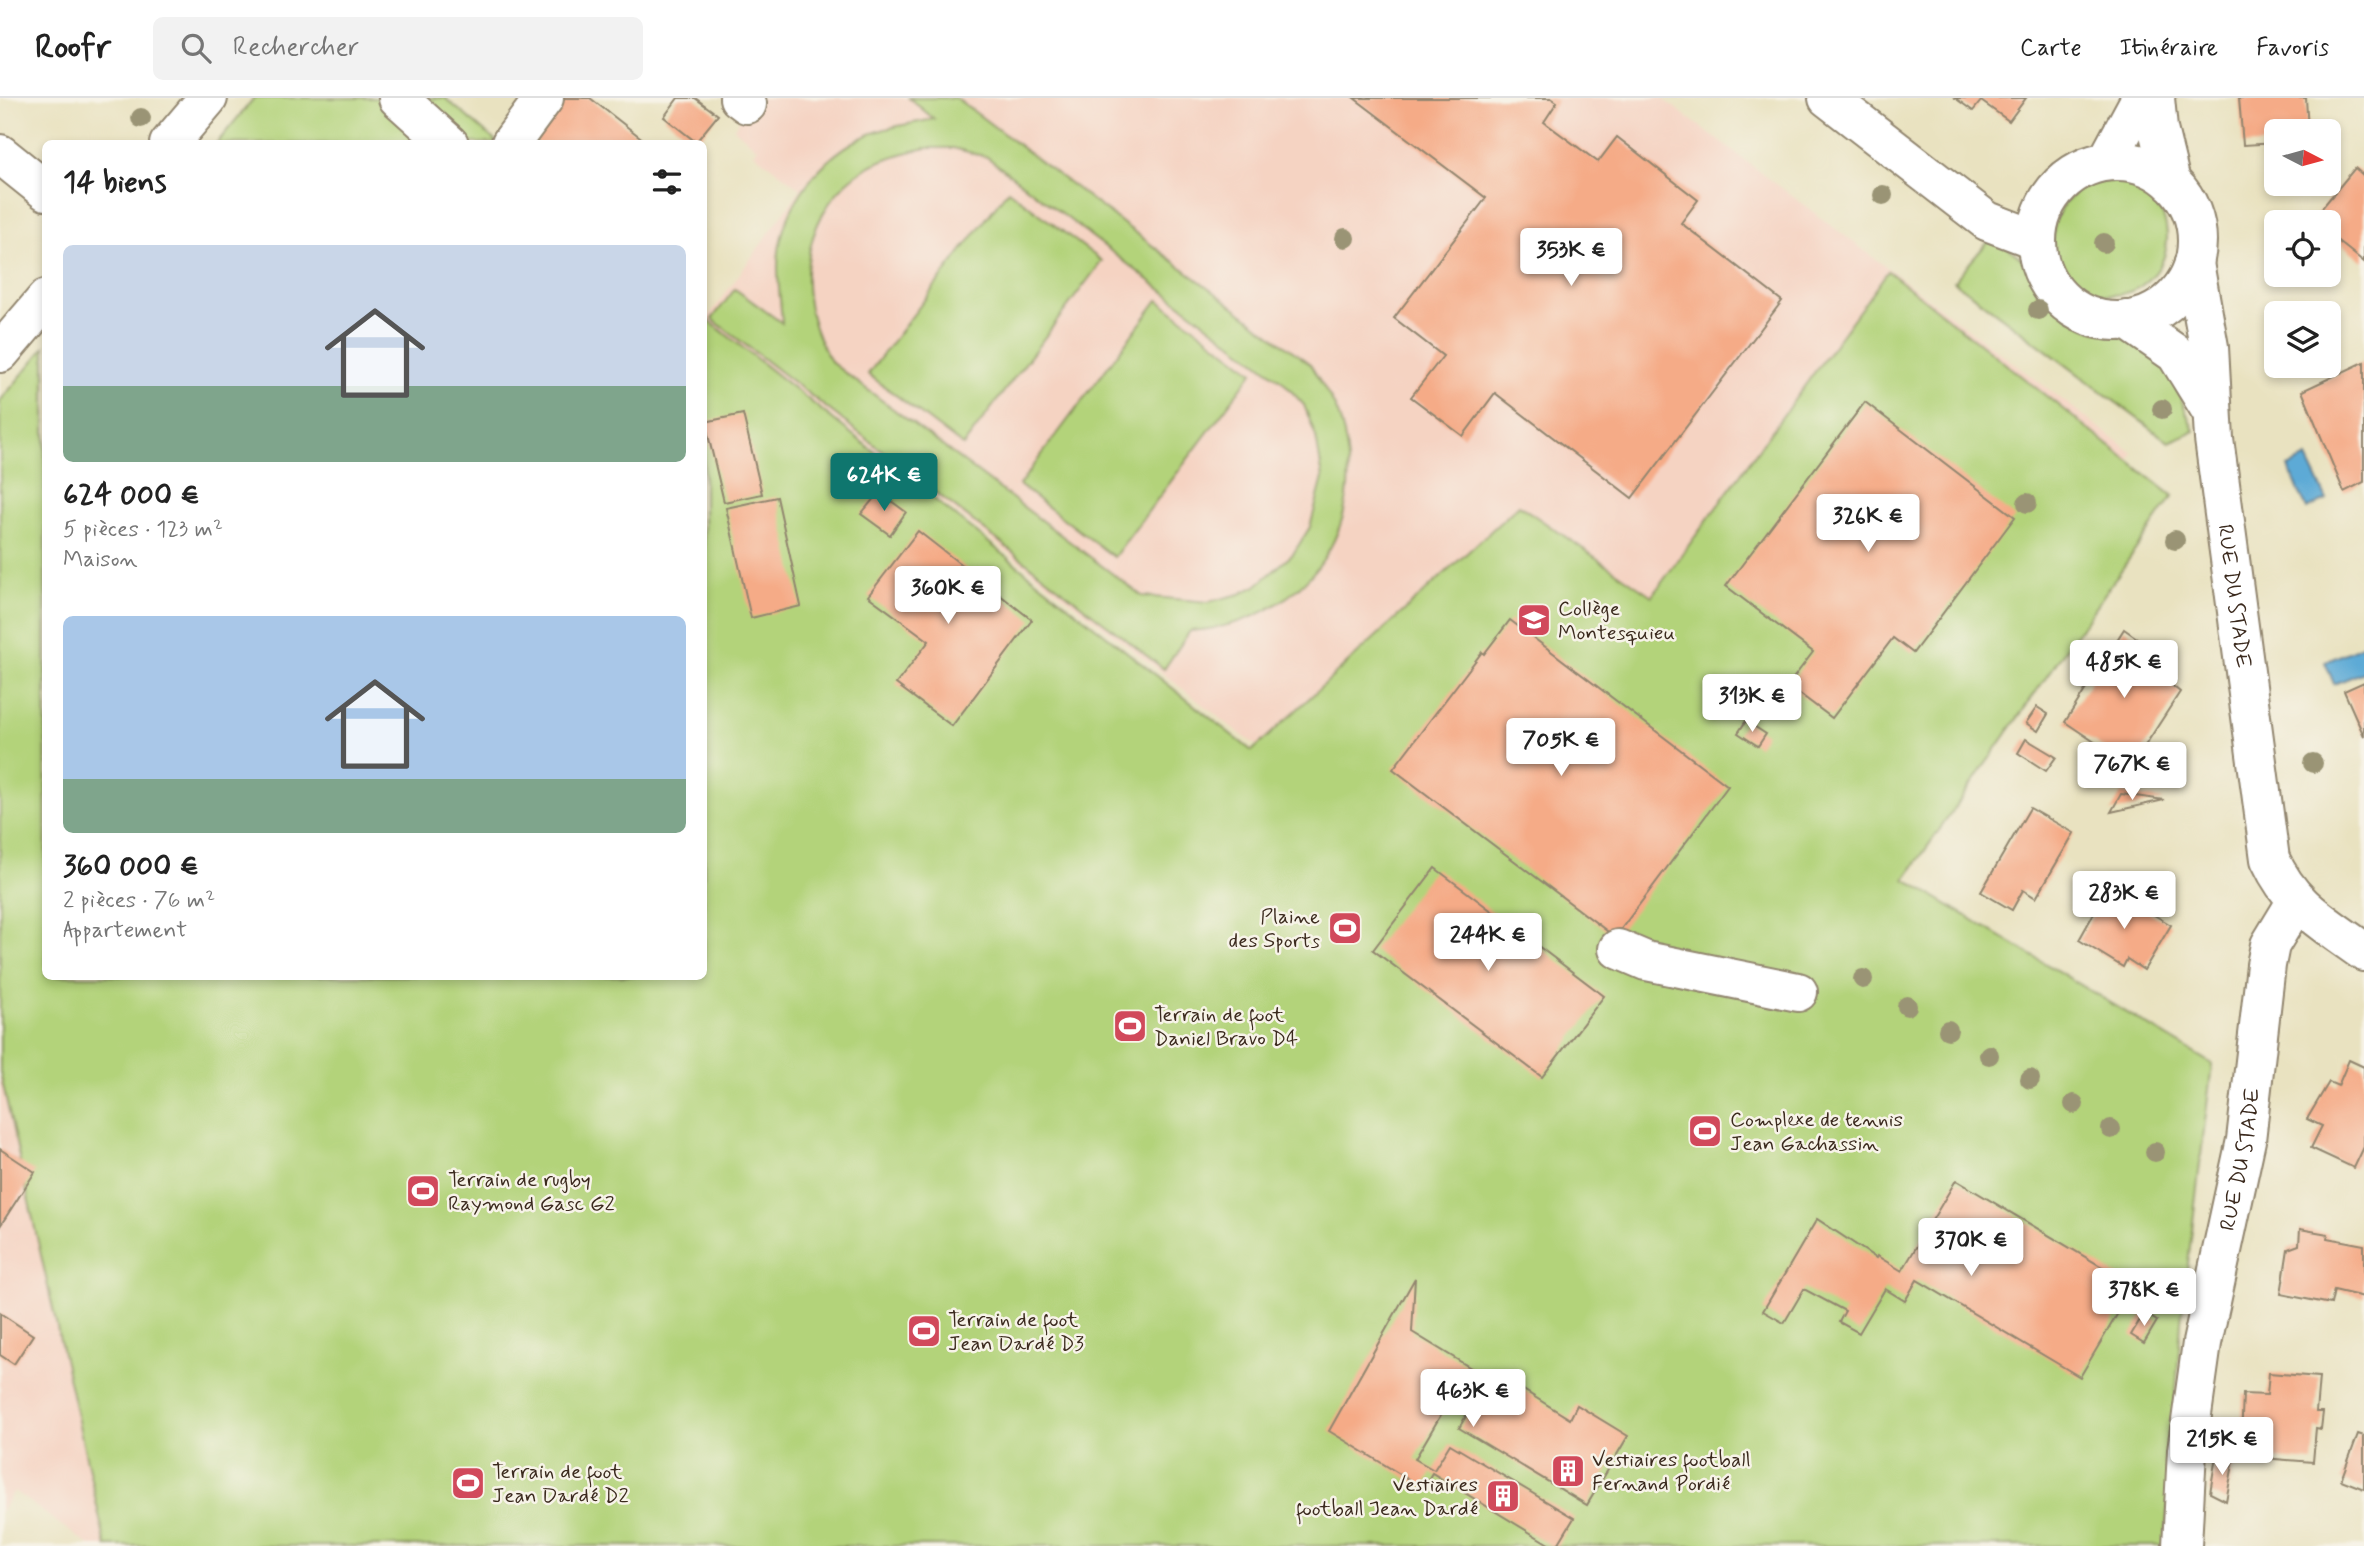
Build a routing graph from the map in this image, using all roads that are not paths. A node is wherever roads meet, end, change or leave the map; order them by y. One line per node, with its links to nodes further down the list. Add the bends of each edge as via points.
1 (208, 98): 7 (street)
2 (398, 98): 8 (street)
3 (544, 98): 9 (street)
4 (1828, 98): 14 (street, via 1987,221)
5 (2141, 98): 11 (street)
6 (2155, 98): 12 (street)
7 (172, 140)
8 (445, 140)
9 (512, 140)
10 (0, 154): 13 (street)
11 (2107, 161): 12 (street, via 2143,164); 14 (street, via 2083,168 2053,192)
12 (2171, 182): 15 (street, via 2193,216 2197,238)
13 (42, 188)
14 (2037, 240): 17 (street, via 2044,271 2065,301 2093,317)
15 (2194, 263): 17 (street, via 2173,298 2149,314); 19 (street, RUE DU STADE, via 2209,346)
16 (42, 304): 18 (street)
17 (2127, 320): 19 (street, RUE DU STADE, via 2176,354)
18 (0, 353)
19 (2210, 410): 20 (street, RUE DU STADE, via 2270,859)
20 (2296, 902): 22 (street, RUE DU STADE); 24 (street, RUE DU STADE, via 2270,945 2266,965 2246,1140 2202,1343)
21 (1618, 948): 23 (street, via 1646,961)
22 (2364, 952)
23 (1798, 992)
24 (2182, 1546)

